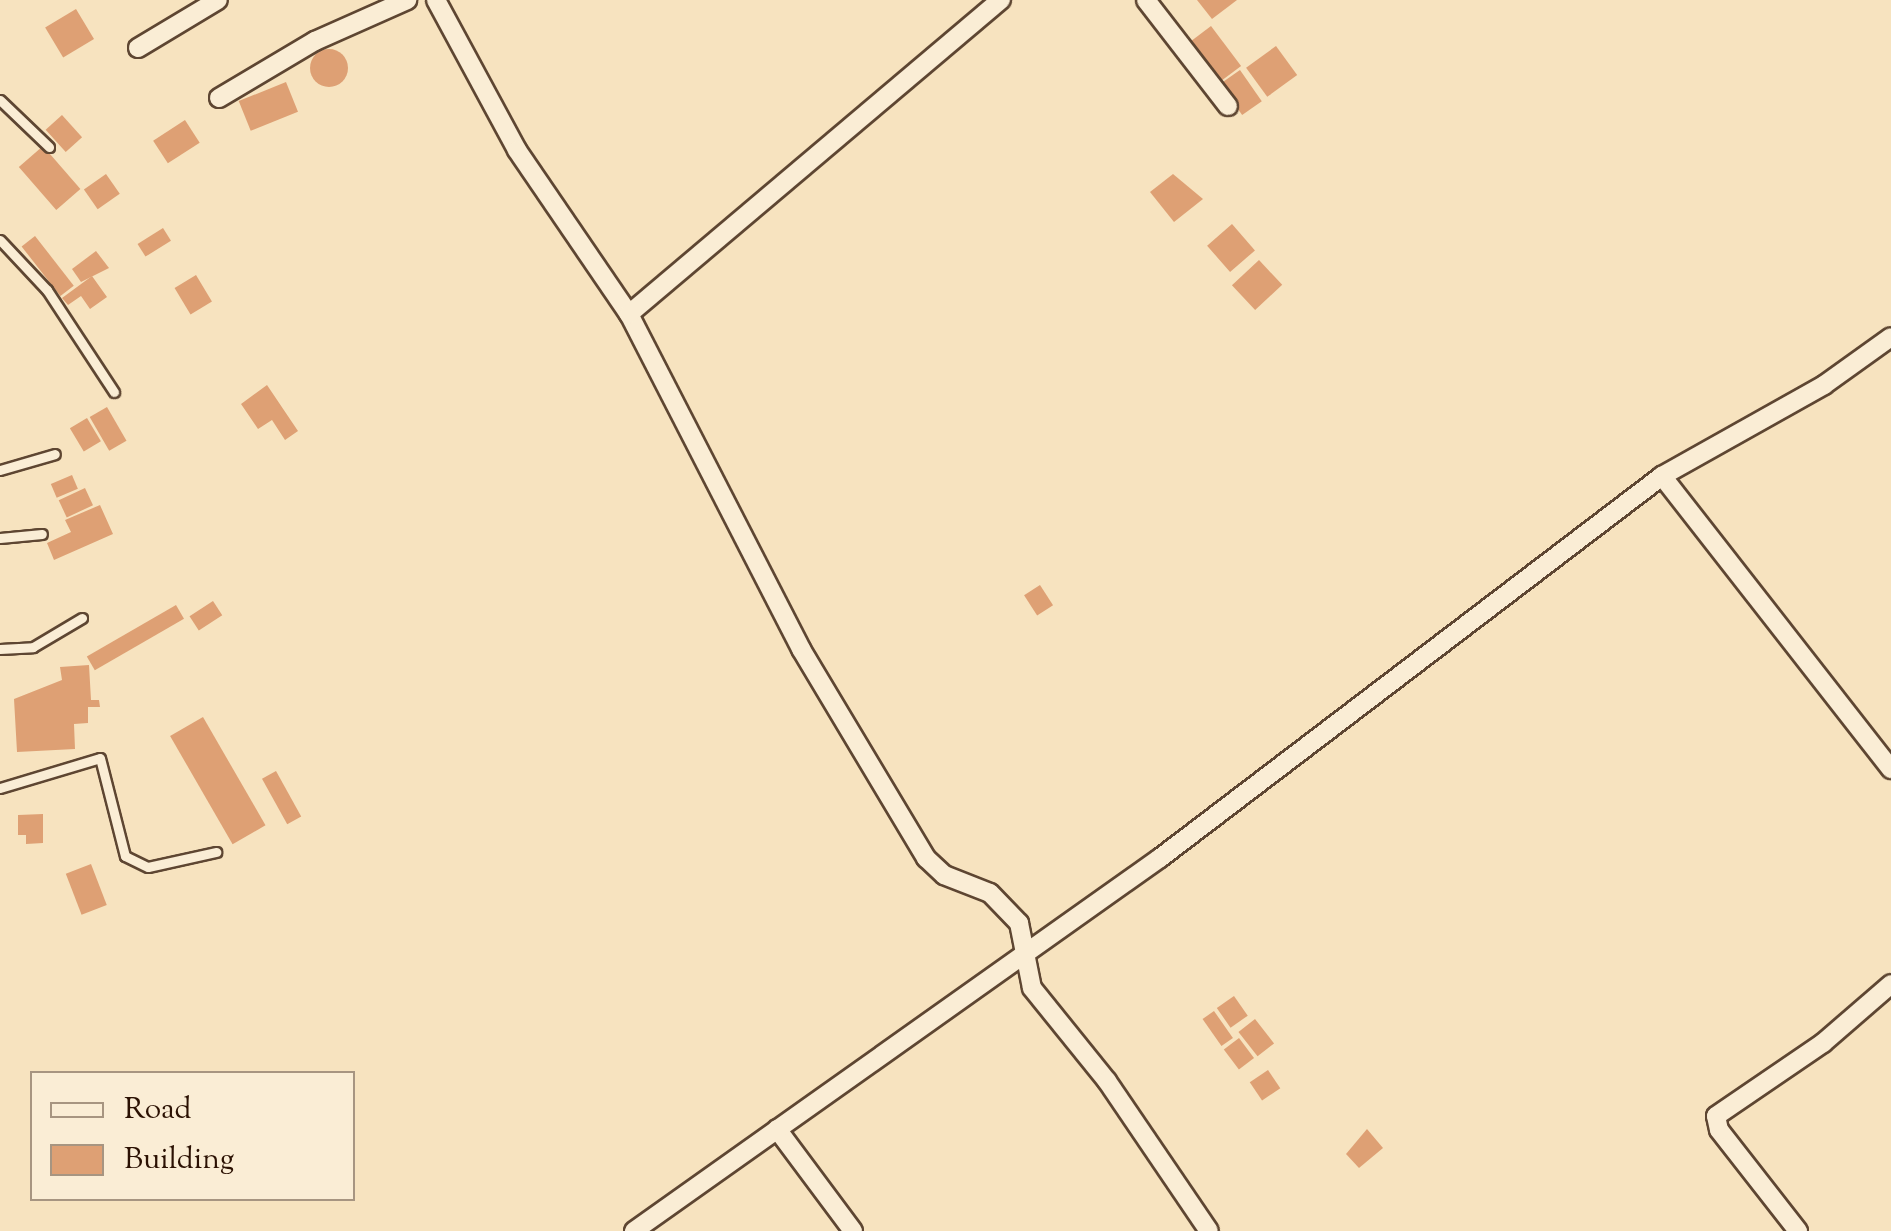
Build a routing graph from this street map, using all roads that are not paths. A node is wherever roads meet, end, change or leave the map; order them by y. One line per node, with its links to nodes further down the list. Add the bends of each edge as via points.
1 (218, 0): 6 (street)
2 (407, 0): 7 (street, via 315,41)
3 (436, 0): 12 (street, via 517,150)
4 (1001, 0): 12 (street)
5 (1146, 0): 9 (street)
6 (138, 48)
7 (219, 98)
8 (0, 100): 10 (lane)
9 (1228, 106)
10 (48, 147)
11 (0, 240): 14 (lane, via 47,290)
12 (630, 314): 25 (street, via 801,649 920,849 944,875 1002,902 1026,933)
13 (1891, 337): 17 (street, via 1824,385)
14 (114, 392)
15 (55, 454): 16 (lane)
16 (0, 470)
17 (1662, 476): 22 (street); 25 (street)
18 (42, 534): 19 (lane)
19 (0, 538)
20 (82, 618): 21 (lane, via 33,646)
21 (0, 649)
22 (1891, 769)
23 (0, 788): 24 (lane, via 100,758 125,856 148,867)
24 (216, 852)
25 (1027, 954): 27 (street); 30 (street, via 1032,988 1118,1096)
26 (1891, 984): 31 (street, via 1823,1043 1716,1116 1719,1130)
27 (777, 1129): 28 (street); 29 (street)
28 (634, 1231)
29 (853, 1231)
30 (1209, 1231)
31 (1798, 1231)

